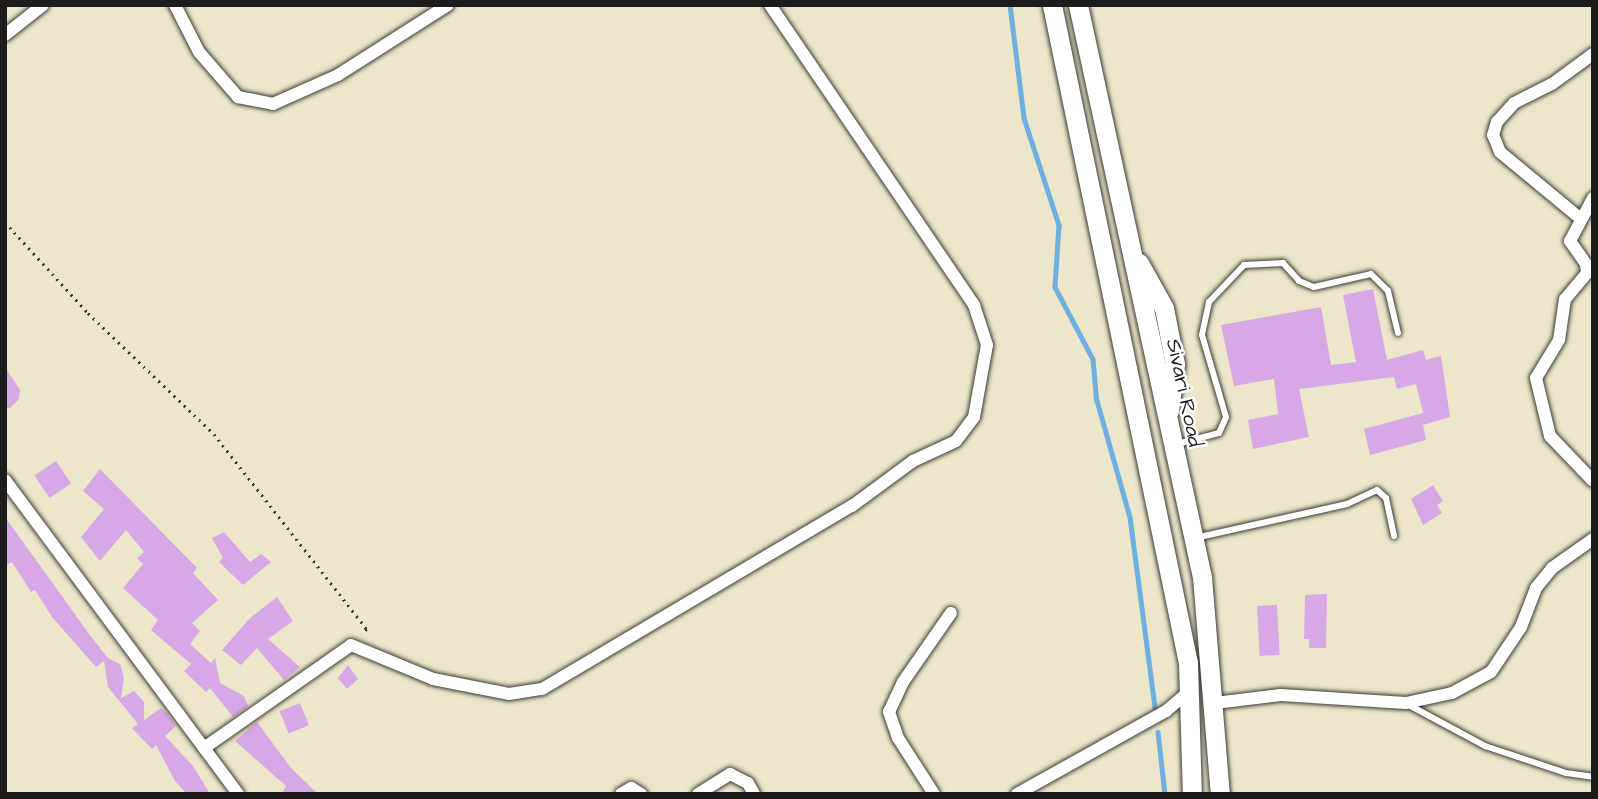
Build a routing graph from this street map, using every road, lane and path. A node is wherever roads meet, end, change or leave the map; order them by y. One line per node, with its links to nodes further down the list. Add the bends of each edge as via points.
1 (43, 5): 7 (street)
2 (175, 5): 3 (street, via 199,52 238,97 273,104 338,75)
3 (447, 5)
4 (770, 5): 22 (street, via 974,305 987,345 974,417 956,441 913,461 852,506 542,690 509,694 433,679)
5 (1052, 5): 23 (main road, via 1175,588)
6 (1078, 5): 15 (main road, Sivari Road)
7 (5, 35)
8 (1593, 54): 10 (street, via 1552,84 1514,103 1497,122 1493,135 1500,152)
9 (1593, 198): 10 (street)
10 (1581, 219): 13 (street, via 1570,241)
11 (5, 222): 22 (path, via 88,313 214,434 367,629)
12 (1593, 250): 13 (street)
13 (1584, 261): 17 (street, via 1586,276 1564,299 1559,340 1536,378 1550,436)
14 (1398, 334): 15 (lane, via 1388,291 1371,274 1314,287 1299,281 1283,263 1244,265 1209,302 1202,335 1226,417 1219,432)
15 (1172, 445): 19 (main road, Sivari Road)
16 (5, 480): 28 (street)
17 (1593, 481)
18 (1394, 536): 19 (lane, via 1387,498 1377,490 1347,504)
19 (1193, 538): 24 (main road, Sivari Road, via 1202,577)
20 (1593, 539): 25 (street, via 1552,568 1536,588 1521,627 1491,672 1452,693)
21 (951, 613): 35 (street, via 902,682 889,712 898,738)
22 (351, 645): 28 (street)
23 (1189, 692): 26 (street); 27 (main road)
24 (1215, 703): 25 (street, via 1281,695); 38 (main road, Sivari Road)
25 (1406, 703): 29 (lane, via 1485,746 1566,773)
26 (1166, 711): 27 (street); 36 (street)
27 (1190, 731): 37 (main road)
28 (204, 748): 30 (street)
29 (1593, 777)
30 (238, 794)
31 (621, 794): 32 (street, via 631,788)
32 (641, 794)
33 (698, 794): 34 (street, via 730,774 748,783)
34 (754, 794)
35 (934, 794)
36 (1017, 794)
37 (1192, 794)
38 (1220, 794)

